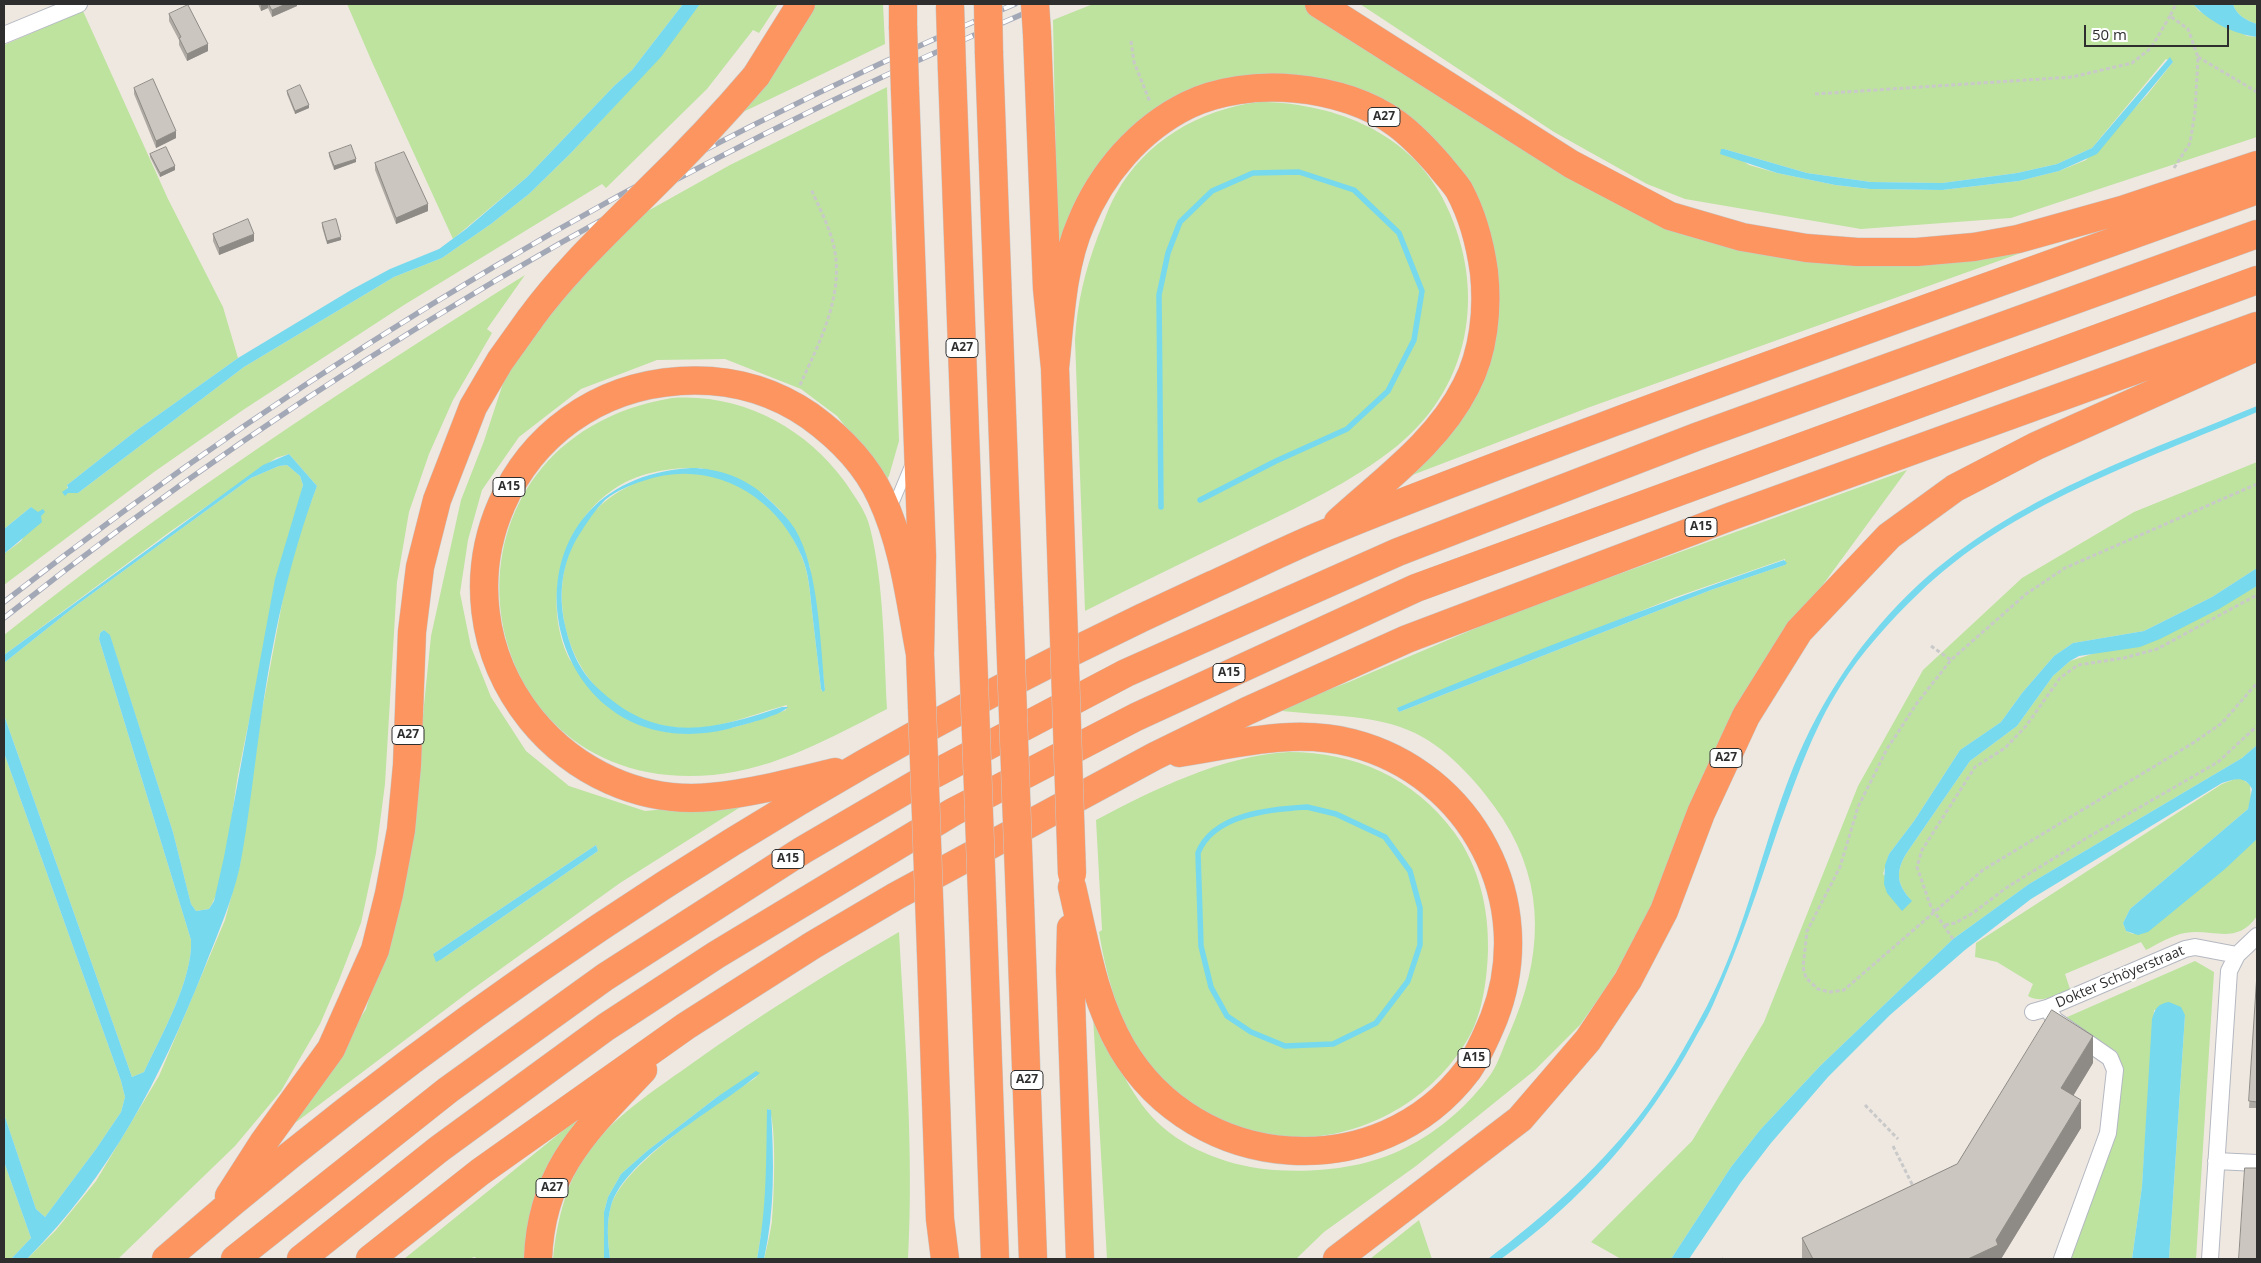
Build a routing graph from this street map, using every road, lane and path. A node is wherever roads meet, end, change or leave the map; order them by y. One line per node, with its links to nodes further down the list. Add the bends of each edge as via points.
1 (79, 4): 10 (street)
2 (801, 4): 51 (highway, A27, bridge, via 756,76 688,152 553,287 500,361 473,406 437,500 420,567 412,632 401,830 375,950 331,1049 263,1143)
3 (988, 4): 61 (highway, A27, bridge)
4 (1035, 4): 24 (highway, A27, bridge, via 1047,288)
5 (1319, 4): 16 (highway, via 1571,164 1635,199 1670,216 1742,237 1806,248 1918,252 2001,242 2122,210)
6 (2176, 4): 9 (path)
7 (950, 5): 60 (highway, A27, bridge)
8 (903, 15): 26 (highway, bridge)
9 (2170, 16): 12 (path, via 2188,28); 14 (path, via 2151,48 2132,64 2072,77)
10 (4, 35)
11 (1131, 41): 15 (path, via 1134,62)
12 (2198, 57): 13 (path); 17 (path, via 2196,112 2190,143)
13 (2257, 92)
14 (1815, 94)
15 (1159, 123): 24 (highway, A27, via 1136,142 1106,176 1080,224 1065,286); 29 (highway, A27, via 1187,105 1216,94 1246,88 1288,87 1359,104 1395,122 1426,150 1457,188 1471,216 1481,246 1485,316 1468,384 1431,438)
16 (2257, 165)
17 (2170, 176)
18 (811, 189): 25 (path, via 832,239 836,292)
19 (2257, 190): 29 (highway, A15, via 1686,396)
20 (2257, 234): 54 (highway, A15, via 1696,437 1398,552 1126,673 923,780 803,850 613,972 448,1090)
21 (2257, 280): 55 (highway, A15, via 1416,588 1136,717 953,812 716,955 606,1027 455,1138)
22 (2257, 326): 36 (highway, A15, via 1732,516 1407,639)
23 (2257, 347): 63 (highway, A27, via 2036,446 1955,488 1889,536 1800,631 1746,716 1701,813 1664,911 1628,980 1588,1040 1520,1119)
24 (1055, 368): 38 (highway, A27, bridge)
25 (792, 404): 28 (highway, A15, via 837,438 858,461 881,496); 37 (highway, A15, via 746,386 722,381 661,382 628,390 568,420 542,442 523,466 496,513 485,562 486,618 496,660 520,705 566,755 603,778 678,798 710,797 777,786)
26 (919, 447): 28 (lane, via 893,504); 32 (highway)
27 (2257, 484): 33 (path, via 2065,568 2026,594)
28 (890, 519): 32 (highway, A15, via 902,556)
29 (1328, 532): 37 (highway, A15, via 1042,666)
30 (2257, 595): 39 (path, via 2157,650 2078,665 2060,678 2026,726 2005,748 1975,766 1922,850 1918,867)
31 (1931, 646): 33 (path)
32 (920, 654): 52 (highway, bridge)
33 (1951, 660): 39 (path, via 1887,749 1858,807 1840,868 1807,931 1803,967 1806,978 1818,989 1830,992 1844,990)
34 (2257, 682): 39 (path, via 2222,722 2193,743 1983,870)
35 (2257, 726): 40 (path, via 2218,762 2085,839 2006,888 1973,913)
36 (1155, 756): 38 (highway, A15, via 1272,737 1327,738 1375,750 1400,762 1450,800 1469,821 1487,850 1508,920 1508,955 1501,1000 1469,1068 1448,1093 1415,1118 1343,1147 1304,1152 1275,1151 1247,1145 1210,1130 1163,1097 1123,1050 1097,995); 44 (highway, A15, via 896,896)
37 (860, 766): 51 (highway, A15, via 694,868 523,982 411,1062)
38 (1072, 881): 62 (highway, A27, via 1070,970)
39 (1935, 911): 40 (path)
40 (1945, 925): 42 (path)
41 (2257, 936): 43 (street)
42 (1953, 939)
43 (2237, 955): 48 (street, via 2229,971); 64 (street, Dokter Schöyerstraat, via 2202,948 2185,949 2040,1010 2110,1058 2116,1070 2108,1133)
44 (686, 1026): 56 (highway, A15, via 480,1172); 57 (highway, A27, via 590,1126 570,1152 546,1201 541,1218)
45 (1865, 1105): 46 (path)
46 (1898, 1139)
47 (1893, 1146): 50 (path)
48 (2216, 1160): 49 (street); 65 (street)
49 (2257, 1163)
50 (1917, 1195)
51 (216, 1216): 53 (highway, A15)
52 (940, 1219): 58 (highway); 59 (highway)
53 (166, 1259)
54 (235, 1259)
55 (301, 1259)
56 (370, 1259)
57 (538, 1259)
58 (932, 1259)
59 (945, 1259)
60 (995, 1259)
61 (1033, 1259)
62 (1080, 1259)
63 (1337, 1259)
64 (2062, 1259)
65 (2210, 1259)

